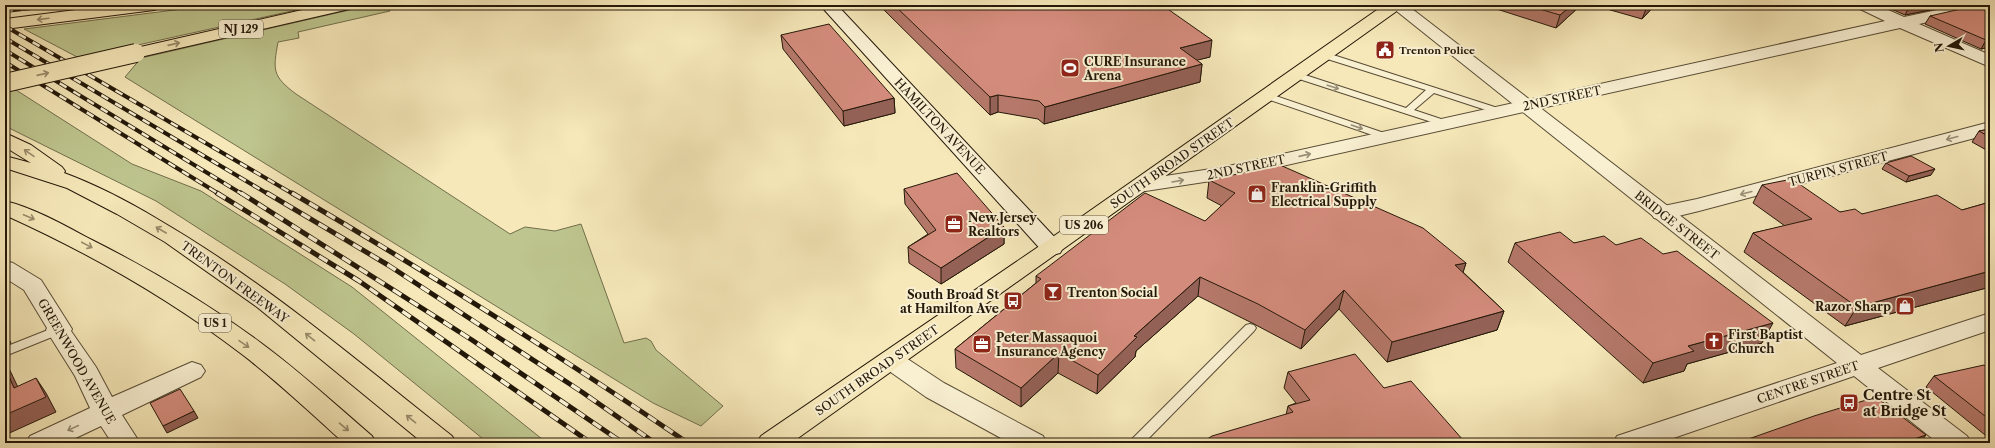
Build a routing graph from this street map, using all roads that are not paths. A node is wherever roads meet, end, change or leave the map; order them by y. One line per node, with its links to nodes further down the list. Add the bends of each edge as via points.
1 (154, 5): 8 (main road, one-way to 8)
2 (345, 5): 12 (main road, NJ 129, one-way to 2, bridge)
3 (828, 5): 27 (street, HAMILTON AVENUE)
4 (1396, 5): 9 (main road, SOUTH BROAD STREET / US 206); 15 (street, BRIDGE STREET)
5 (1864, 5): 7 (street)
6 (1984, 5): 7 (street, 2ND STREET)
7 (1902, 22): 10 (street); 15 (street, 2ND STREET)
8 (5, 24)
9 (1324, 55): 11 (main road, SOUTH BROAD STREET / US 206); 13 (lane)
10 (1990, 62)
11 (1296, 75): 14 (main road, SOUTH BROAD STREET / US 206); 16 (lane, one-way to 16)
12 (5, 83)
13 (1432, 89): 16 (lane); 17 (lane)
14 (1267, 96): 20 (lane, one-way to 20); 24 (main road, SOUTH BROAD STREET / US 206)
15 (1529, 106): 17 (street, 2ND STREET); 26 (street, BRIDGE STREET)
16 (1408, 111): 18 (lane)
17 (1501, 112): 18 (street, 2ND STREET)
18 (1447, 124): 20 (street, 2ND STREET)
19 (1990, 128): 26 (street, TURPIN STREET, one-way to 26)
20 (1387, 137): 24 (street, 2ND STREET, one-way to 20, via 1224,173)
21 (5, 139): 23 (main road, one-way to 21, via 24,149)
22 (5, 162): 23 (main road, TRENTON FREEWAY)
23 (72, 184): 40 (main road, TRENTON FREEWAY, one-way to 23, via 249,289 177,240 118,205)
24 (1139, 186): 27 (main road, SOUTH BROAD STREET / US 206)
25 (5, 207): 39 (main road, US 1, one-way to 39, via 52,227 180,299 252,349)
26 (1662, 213): 34 (street, BRIDGE STREET)
27 (1052, 248): 33 (main road, SOUTH BROAD STREET / US 206)
28 (5, 268): 31 (street, GREENWOOD AVENUE, via 33,285 60,329)
29 (1990, 321): 34 (street, CENTRE STREET)
30 (1250, 328): 43 (lane)
31 (58, 330): 32 (lane); 36 (street, GREENWOOD AVENUE, via 87,373)
32 (5, 352)
33 (891, 360): 41 (main road, SOUTH BROAD STREET / US 206); 42 (street, via 935,390)
34 (1858, 366): 44 (street, CENTRE STREET); 45 (street, BRIDGE STREET)
35 (192, 371): 36 (street)
36 (106, 412): 37 (street, one-way to 37); 38 (street, GREENWOOD AVENUE)
37 (40, 443)
38 (126, 443)
39 (362, 443)
40 (442, 443)
41 (771, 443)
42 (1033, 443)
43 (1135, 443)
44 (1627, 443)
45 (1957, 443)

